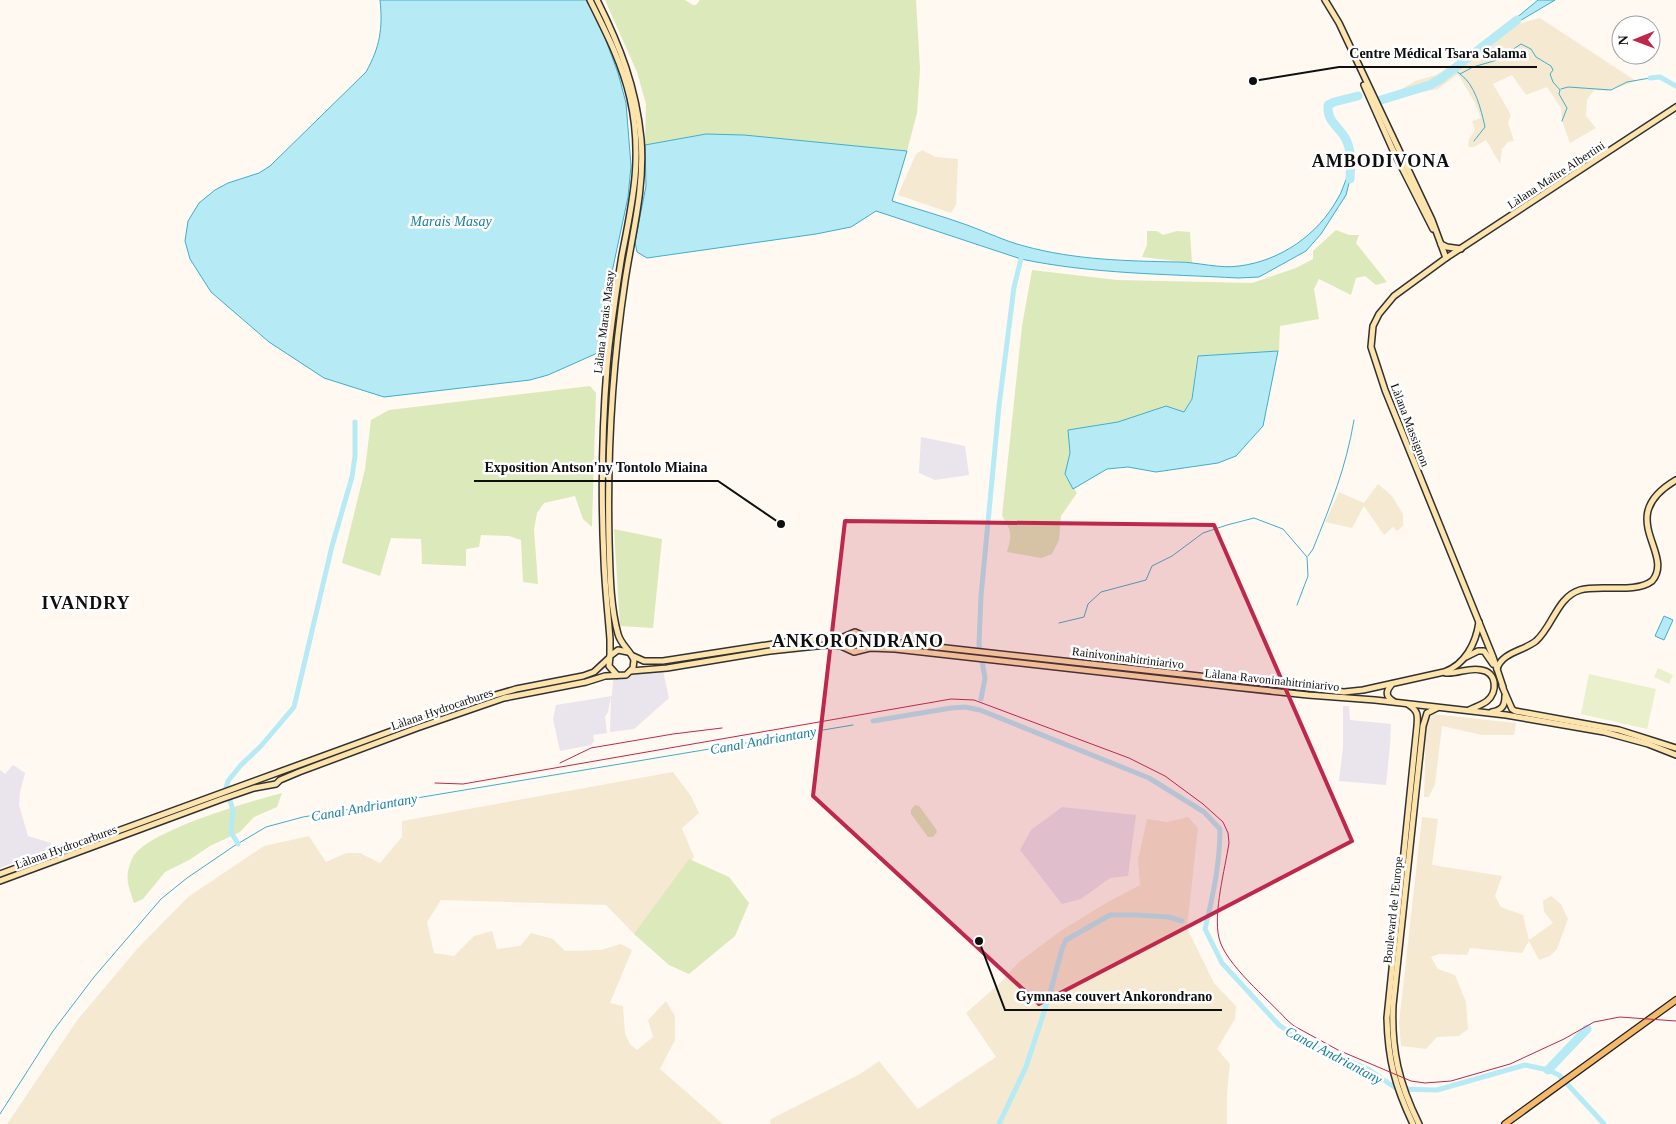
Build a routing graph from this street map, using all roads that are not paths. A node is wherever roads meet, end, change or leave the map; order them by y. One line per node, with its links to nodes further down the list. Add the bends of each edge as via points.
1 (590, 0): 5 (main road, Làlana Marais Masay, via 616,56 630,98 636,161)
2 (597, 0): 5 (main road, Làlana Marais Masay, via 622,53 635,98 642,181)
3 (1325, 0): 6 (main road, via 1339,23 1366,87)
4 (1676, 107): 7 (main road, Làlana Maître Albertini)
5 (633, 219): 16 (main road, Làlana Marais Masay, via 616,350 609,457 612,593 618,633); 20 (main road, Làlana Marais Masay, via 618,282 604,420 603,526)
6 (1442, 244): 7 (main road); 8 (main road)
7 (1462, 249): 8 (main road, Làlana Maître Albertini)
8 (1446, 258): 10 (main road, Làlana Massignon, via 1387,304 1373,326 1371,346 1390,403)
9 (1676, 480): 21 (main road, via 1657,495 1651,505 1651,522 1663,561 1656,578 1636,586 1575,592 1563,602 1536,642)
10 (1479, 622): 15 (main road); 19 (main road, Làlana Massignon)
11 (848, 635): 12 (main road, Làlana Ravoninahitriniarivo, via 857,632); 13 (main road); 16 (main road, Làlana Ravoninahitriniarivo, via 663,661 644,661)
12 (864, 637): 14 (main road); 17 (main road, Làlana Ravoninahitriniarivo)
13 (848, 648): 14 (main road, Làlana Ravoninahitriniarivo, via 854,652); 23 (main road, Làlana Ravoninahitriniarivo, via 830,645 800,648)
14 (862, 650): 17 (main road, Làlana Ravoninahitriniarivo)
15 (1472, 652): 19 (main road, via 1477,642 1482,641); 24 (main road); 28 (main road, via 1486,652)
16 (630, 654): 20 (main road, via 618,650); 23 (main road, via 634,664)
17 (977, 654): 18 (main road, Làlana Ravoninahitriniarivo)
18 (984, 655): 27 (main road, Rainivoninahitriniarivo, via 1335,692); 29 (main road, Làlana Ravoninahitriniarivo, via 1291,693)
19 (1492, 655): 21 (main road); 22 (main road, Làlana Massignon)
20 (609, 657): 25 (main road, via 610,670); 37 (main road, Làlana Hydrocarbures, via 594,672 471,702)
21 (1504, 657): 22 (main road)
22 (1497, 669): 28 (main road, Làlana Massignon)
23 (631, 671): 25 (main road, via 623,676)
24 (1446, 672): 26 (main road, Rainivoninahitriniarivo); 33 (main road, via 1480,669 1491,676 1495,684 1492,696 1481,705)
25 (617, 675): 39 (main road, Làlana Hydrocarbures, via 504,698)
26 (1392, 684): 27 (main road, Rainivoninahitriniarivo); 30 (main road, via 1387,693)
27 (1374, 688): 29 (main road, via 1376,698)
28 (1503, 688): 34 (main road, via 1503,707 1497,712); 35 (main road, via 1515,711 1619,730)
29 (1369, 699): 30 (main road, Làlana Ravoninahitriniarivo)
30 (1394, 702): 31 (main road, Làlana Ravoninahitriniarivo)
31 (1407, 704): 32 (main road, Làlana Ravoninahitriniarivo); 46 (main road, Boulevard de l'Europe, via 1415,709 1418,718 1387,1006 1393,1072)
32 (1443, 708): 33 (main road, Làlana Ravoninahitriniarivo); 47 (main road, Boulevard de l'Europe, via 1427,713 1423,726 1393,1005 1393,1042 1399,1075)
33 (1466, 710): 34 (main road, Làlana Ravoninahitriniarivo)
34 (1487, 713): 36 (main road, Làlana Ravoninahitriniarivo, via 1604,732)
35 (1676, 748)
36 (1676, 755)
37 (277, 774): 38 (main road); 39 (main road)
38 (270, 776): 40 (main road); 41 (main road)
39 (280, 780): 40 (main road)
40 (272, 784): 41 (main road)
41 (232, 793): 42 (main road)
42 (222, 797): 43 (main road, Làlana Hydrocarbures); 44 (main road, Làlana Hydrocarbures)
43 (0, 874)
44 (0, 881)
45 (1676, 1000): 48 (main road)
46 (1413, 1124)
47 (1419, 1124)
48 (1505, 1124)

